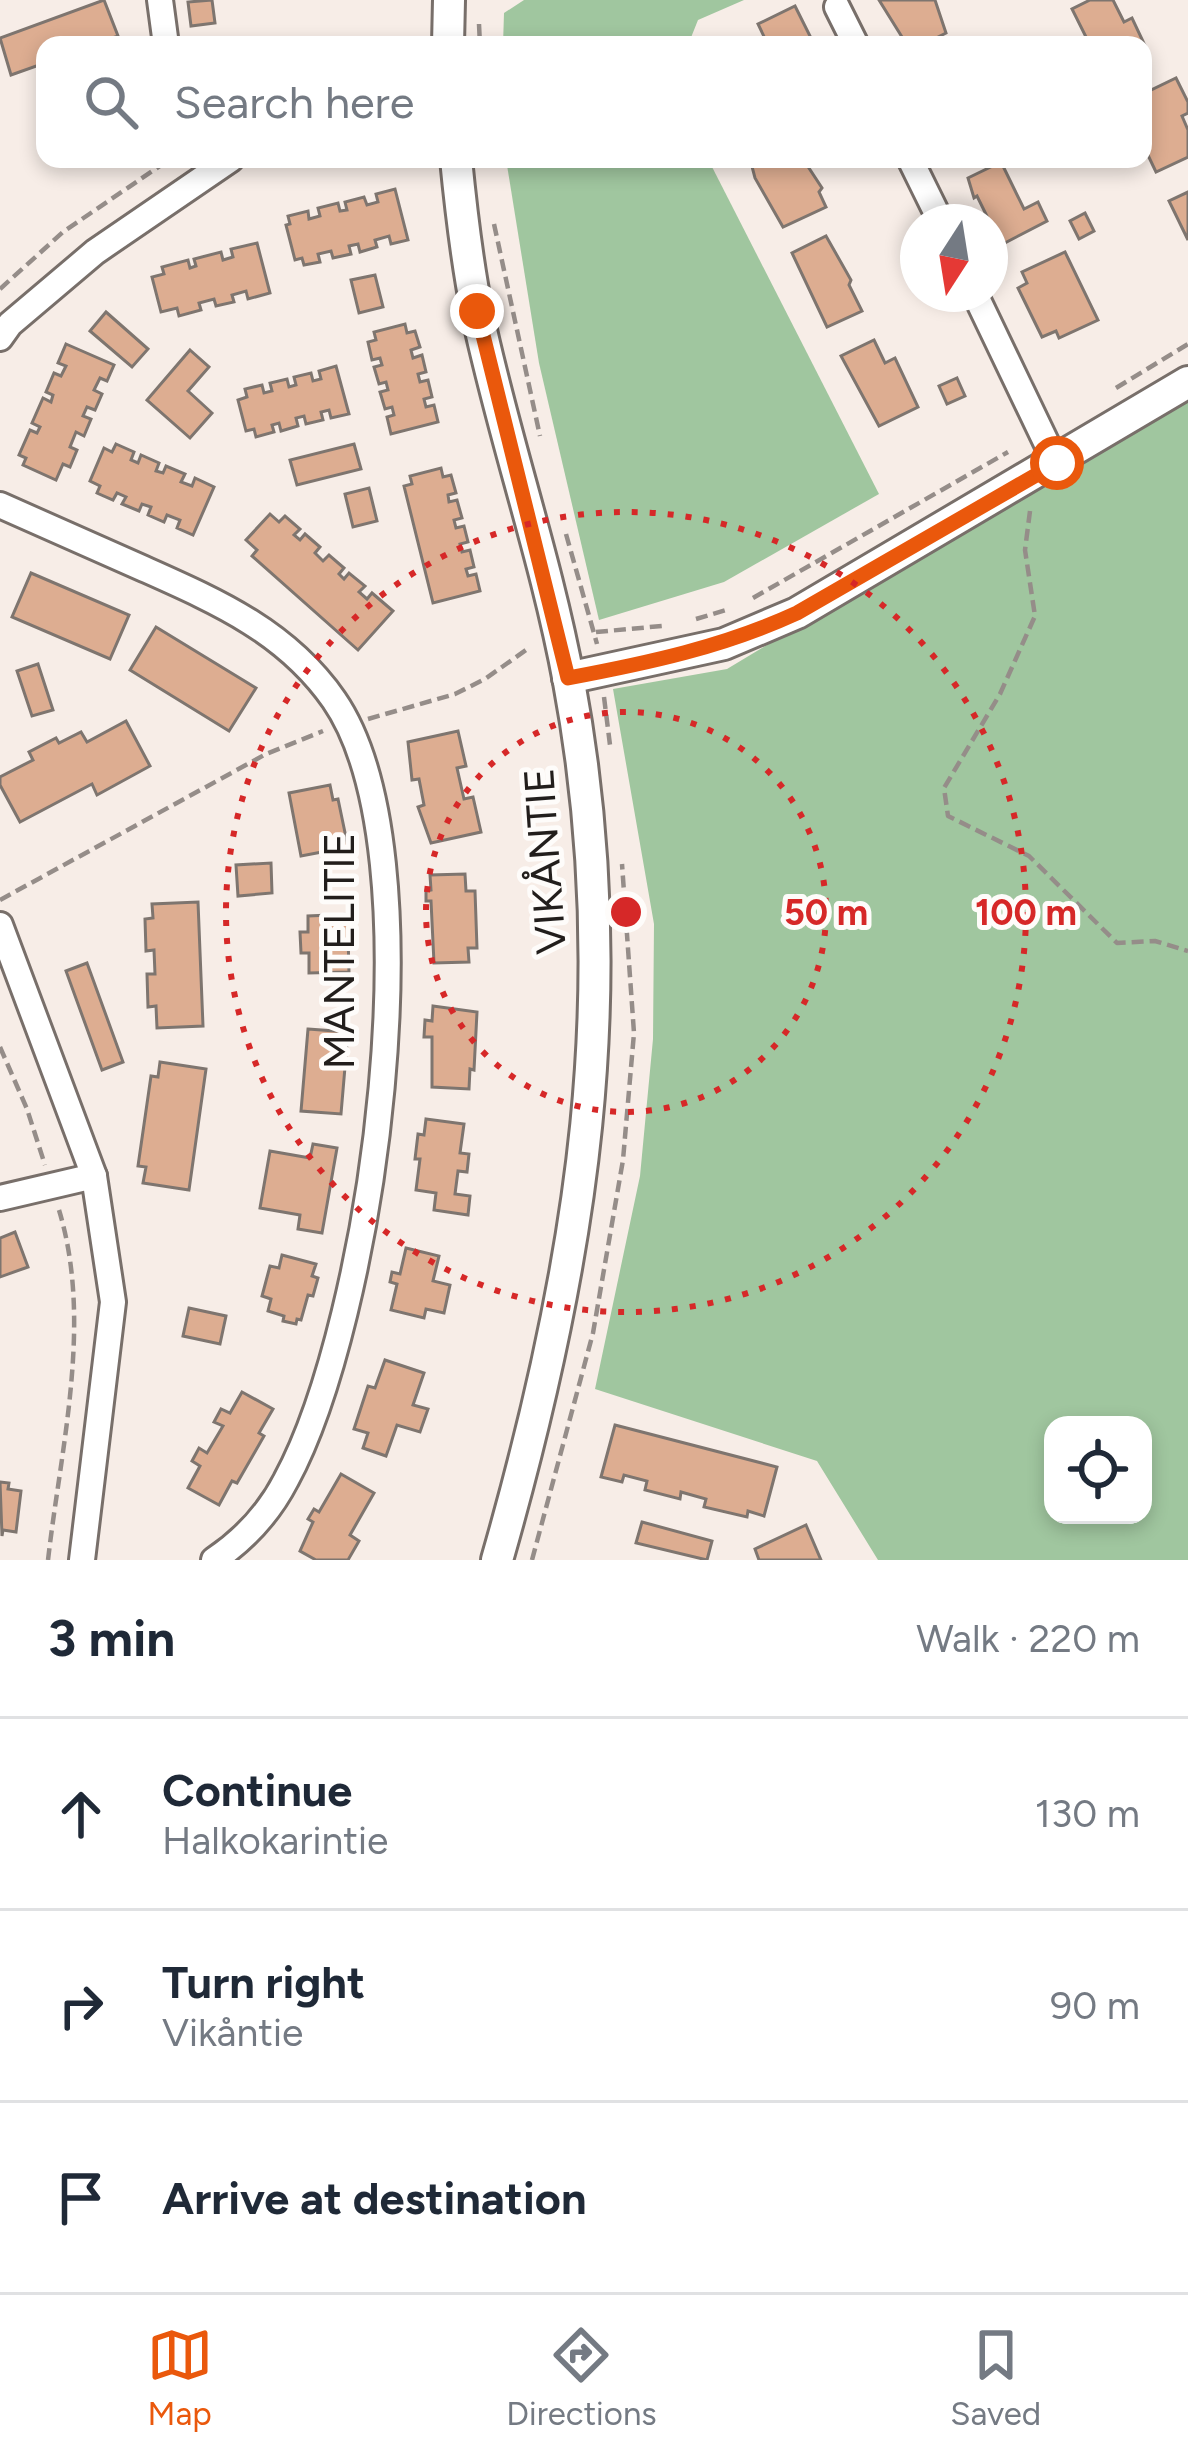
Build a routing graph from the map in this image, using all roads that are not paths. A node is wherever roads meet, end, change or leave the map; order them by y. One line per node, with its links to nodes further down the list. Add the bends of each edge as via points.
1 (160, 0): 4 (street)
2 (449, 0): 5 (street)
3 (837, 7): 6 (street)
4 (165, 36)
5 (448, 36)
6 (852, 36)
7 (208, 168): 12 (street, via 95,252)
8 (457, 168): 16 (street, VIKÅNTIE, via 477,311)
9 (914, 168): 10 (street)
10 (932, 204)
11 (984, 312): 14 (street, via 1042,434)
12 (0, 338)
13 (1188, 382): 14 (street)
14 (1045, 469): 16 (street, via 755,632)
15 (0, 505): 21 (street, MANTELITIE, via 239,613 281,641 349,724 380,827 386,1026 350,1292 286,1480 240,1542)
16 (568, 678): 22 (street, VIKÅNTIE, via 596,911 589,1125 558,1315)
17 (0, 926): 18 (street)
18 (94, 1176): 19 (street); 20 (street, via 113,1302)
19 (0, 1198)
20 (82, 1560)
21 (214, 1560)
22 (497, 1560)

